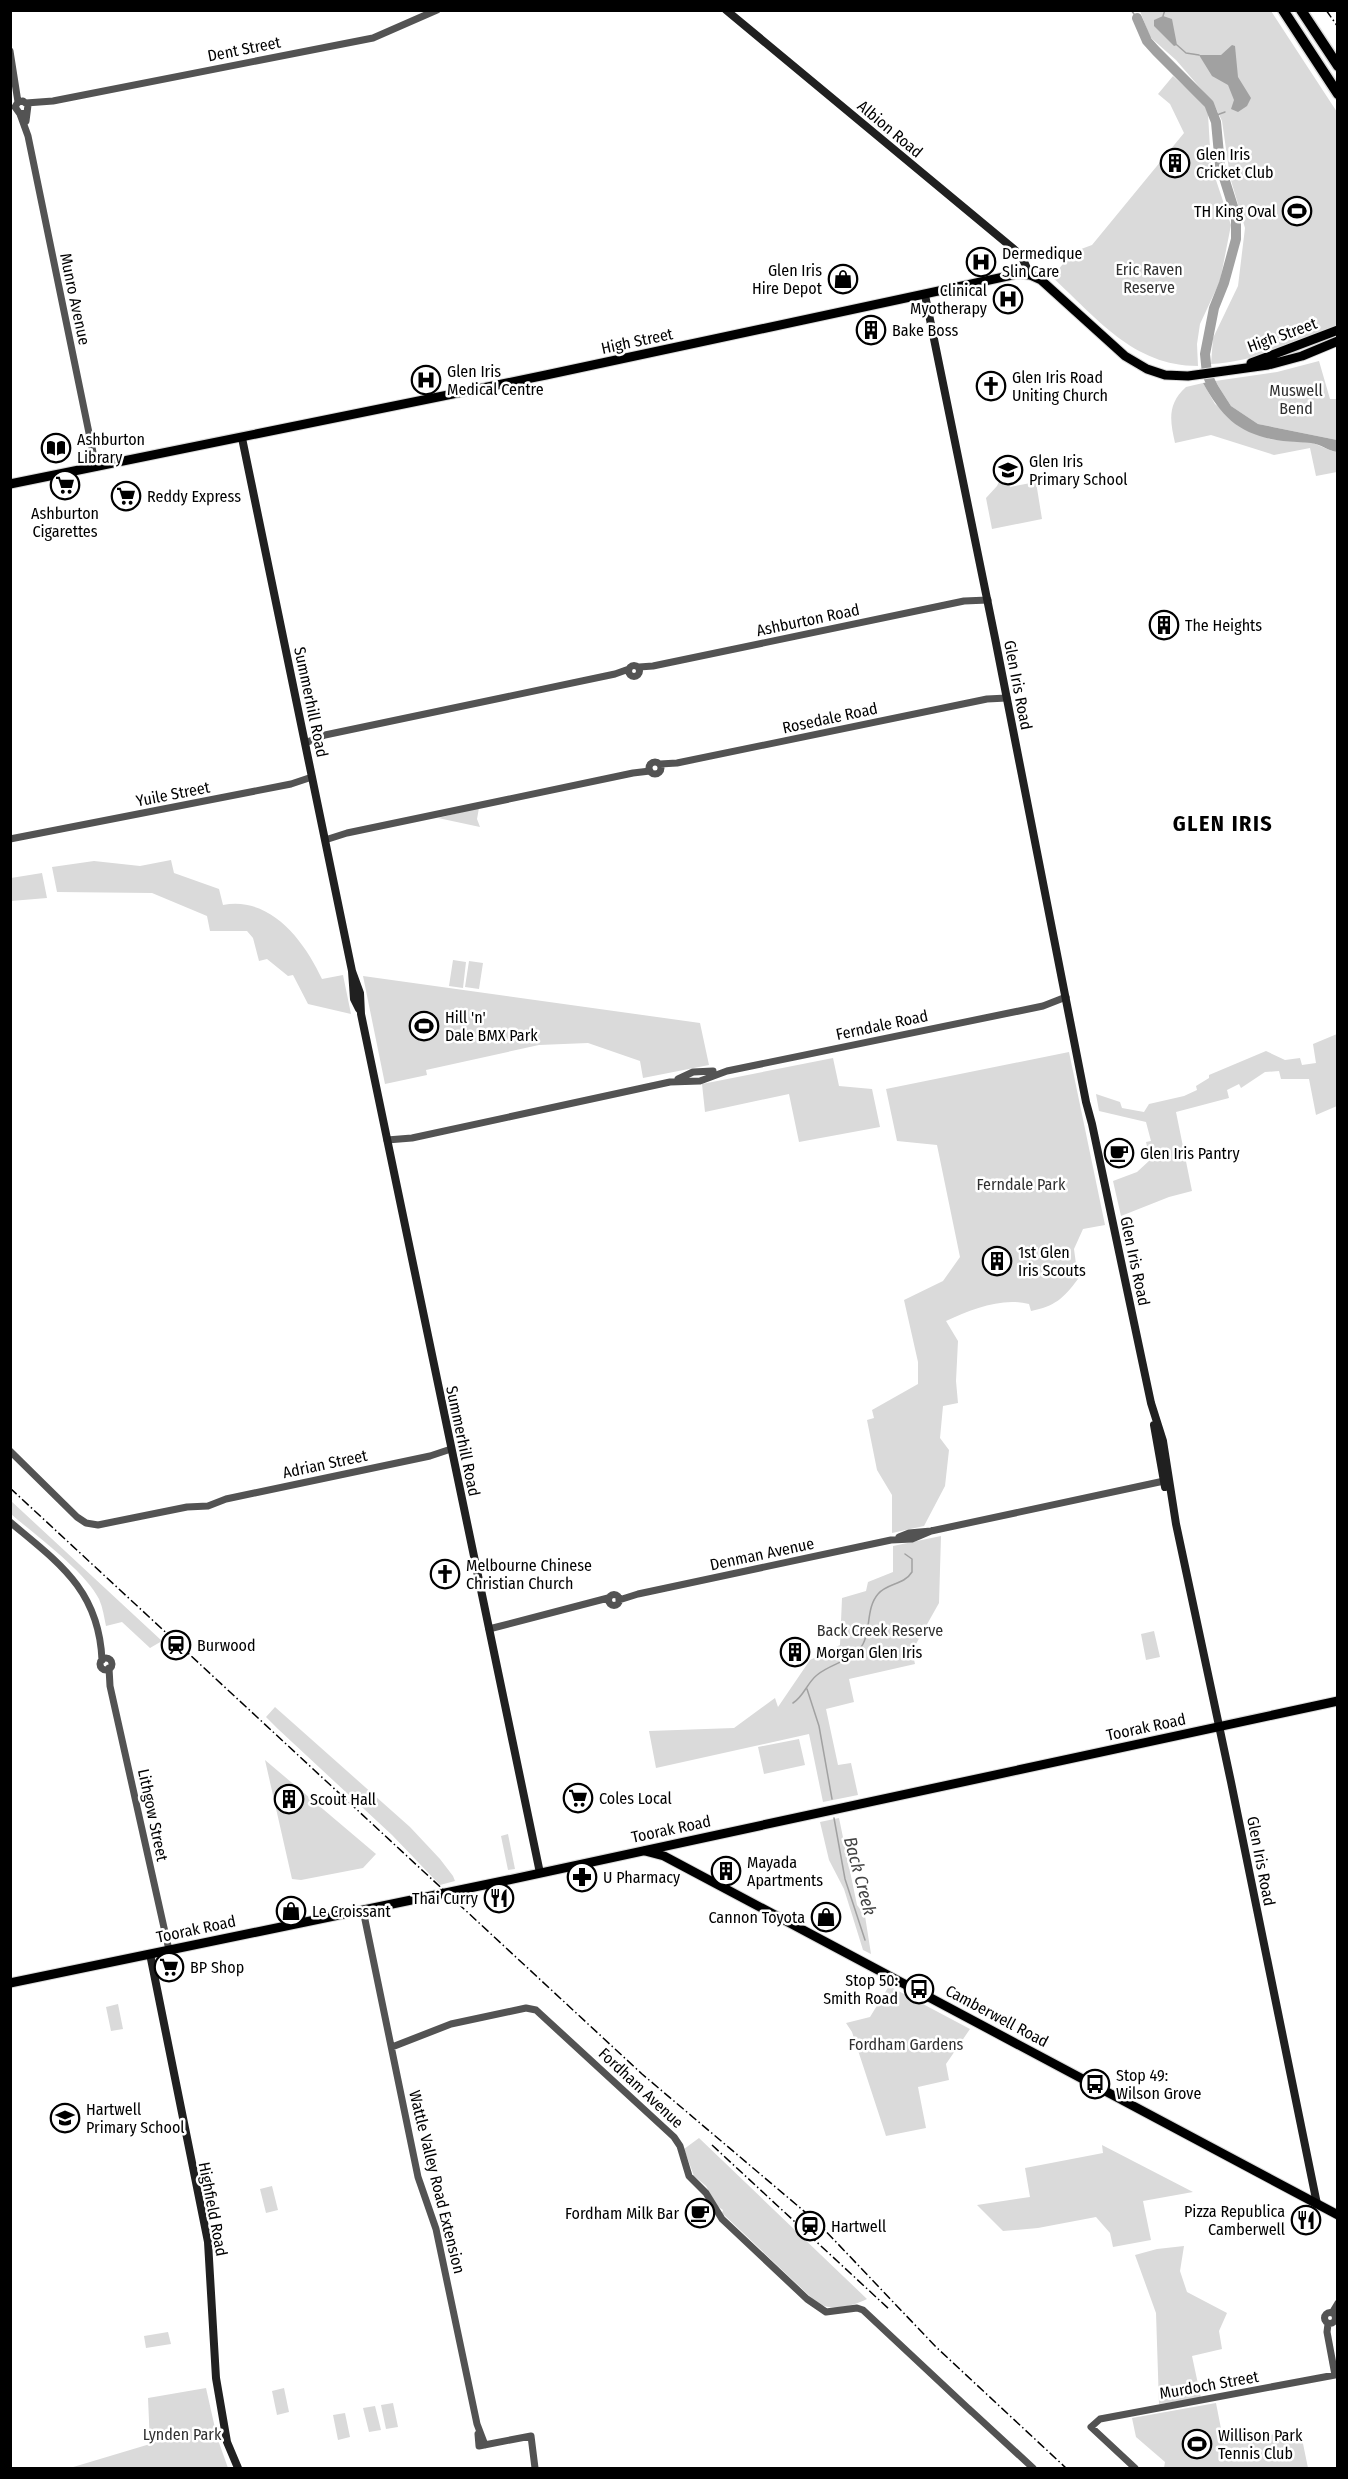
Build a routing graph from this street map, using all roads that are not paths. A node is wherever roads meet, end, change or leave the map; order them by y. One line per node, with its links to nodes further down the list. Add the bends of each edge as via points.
1 (437, 10): 8 (street, Dent Street, via 373,38)
2 (726, 10): 9 (main road, Albion Road, via 1024,258)
3 (1283, 10): 7 (highway)
4 (1302, 10): 6 (highway)
5 (10, 51): 8 (street, Munro Avenue)
6 (1338, 66)
7 (1338, 94)
8 (20, 108): 15 (street, Munro Avenue)
9 (1030, 275): 10 (main road, High Street, via 1018,274); 13 (main road, High Street, via 1046,284 1139,365 1171,376)
10 (925, 295): 14 (main road, High Street); 17 (main road, Glen Iris Road)
11 (1338, 330): 13 (main road, High Street)
12 (1338, 341): 13 (main road, High Street, via 1280,362)
13 (1238, 368)
14 (242, 438): 15 (main road, High Street); 19 (main road, Summerhill Road)
15 (96, 467): 16 (main road, High Street)
16 (10, 484)
17 (987, 596): 18 (main road, Glen Iris Road); 19 (street, Ashburton Road, via 639,670 633,665 630,672)
18 (1007, 695): 21 (street, Rosedale Road, via 660,767 653,763 650,769); 23 (main road, Glen Iris Road)
19 (305, 739): 20 (main road, Summerhill Road)
20 (313, 780): 21 (main road, Summerhill Road); 22 (street, Yuile Street)
21 (325, 837): 24 (main road, Summerhill Road, via 360,993)
22 (10, 839)
23 (1067, 1001): 24 (street, Ferndale Road, via 727,1071 700,1081 670,1082); 25 (main road, Glen Iris Road)
24 (387, 1143): 27 (main road, Summerhill Road)
25 (1151, 1403): 28 (main road, Glen Iris Road); 29 (main road, Glen Iris Road)
26 (10, 1451): 27 (street, Adrian Street, via 82,1521 98,1525)
27 (452, 1452): 33 (main road, Summerhill Road)
28 (1166, 1461): 29 (street); 30 (main road, Glen Iris Road)
29 (1164, 1481): 30 (street); 32 (main road, Glen Iris Road); 33 (street, Denman Avenue, via 912,1539 891,1540 618,1598 616,1605 609,1601)
30 (1170, 1489): 32 (main road, Glen Iris Road)
31 (10, 1522): 41 (street, Lithgow Street, via 65,1569 81,1588 94,1615 105,1659 111,1663 106,1669)
32 (1176, 1524): 35 (main road, Glen Iris Road)
33 (488, 1627): 39 (main road, Summerhill Road)
34 (1338, 1701): 35 (main road, Toorak Road)
35 (1220, 1727): 36 (main road, Toorak Road); 45 (main road, Glen Iris Road)
36 (680, 1842): 37 (main road, Toorak Road); 38 (main road, via 672,1850)
37 (640, 1851): 38 (main road, Camberwell Road, via 655,1852); 39 (main road, Toorak Road)
38 (675, 1862): 45 (main road, Camberwell Road)
39 (540, 1873): 40 (main road, Toorak Road)
40 (363, 1910): 41 (main road, Toorak Road); 44 (street, Wattle Valley Road Extension)
41 (169, 1950): 42 (main road, Toorak Road)
42 (150, 1954): 43 (main road, Toorak Road); 48 (main road, Highfield Road, via 208,2242 217,2389 227,2442)
43 (10, 1983)
44 (392, 2047): 49 (street, Wattle Valley Road Extension, via 419,2182 436,2229 482,2446 528,2436); 50 (street, Fordham Avenue, via 451,2024 535,2008 675,2137 689,2176 706,2193 722,2219 807,2299 826,2312 861,2309 931,2373 947,2394)
45 (1317, 2204): 46 (main road, Camberwell Road)
46 (1338, 2215)
47 (1338, 2303): 51 (street, Murdoch Street, via 1324,2317 1335,2375 1100,2419 1091,2427)
48 (238, 2469)
49 (535, 2469)
50 (1033, 2469)
51 (1135, 2469)

